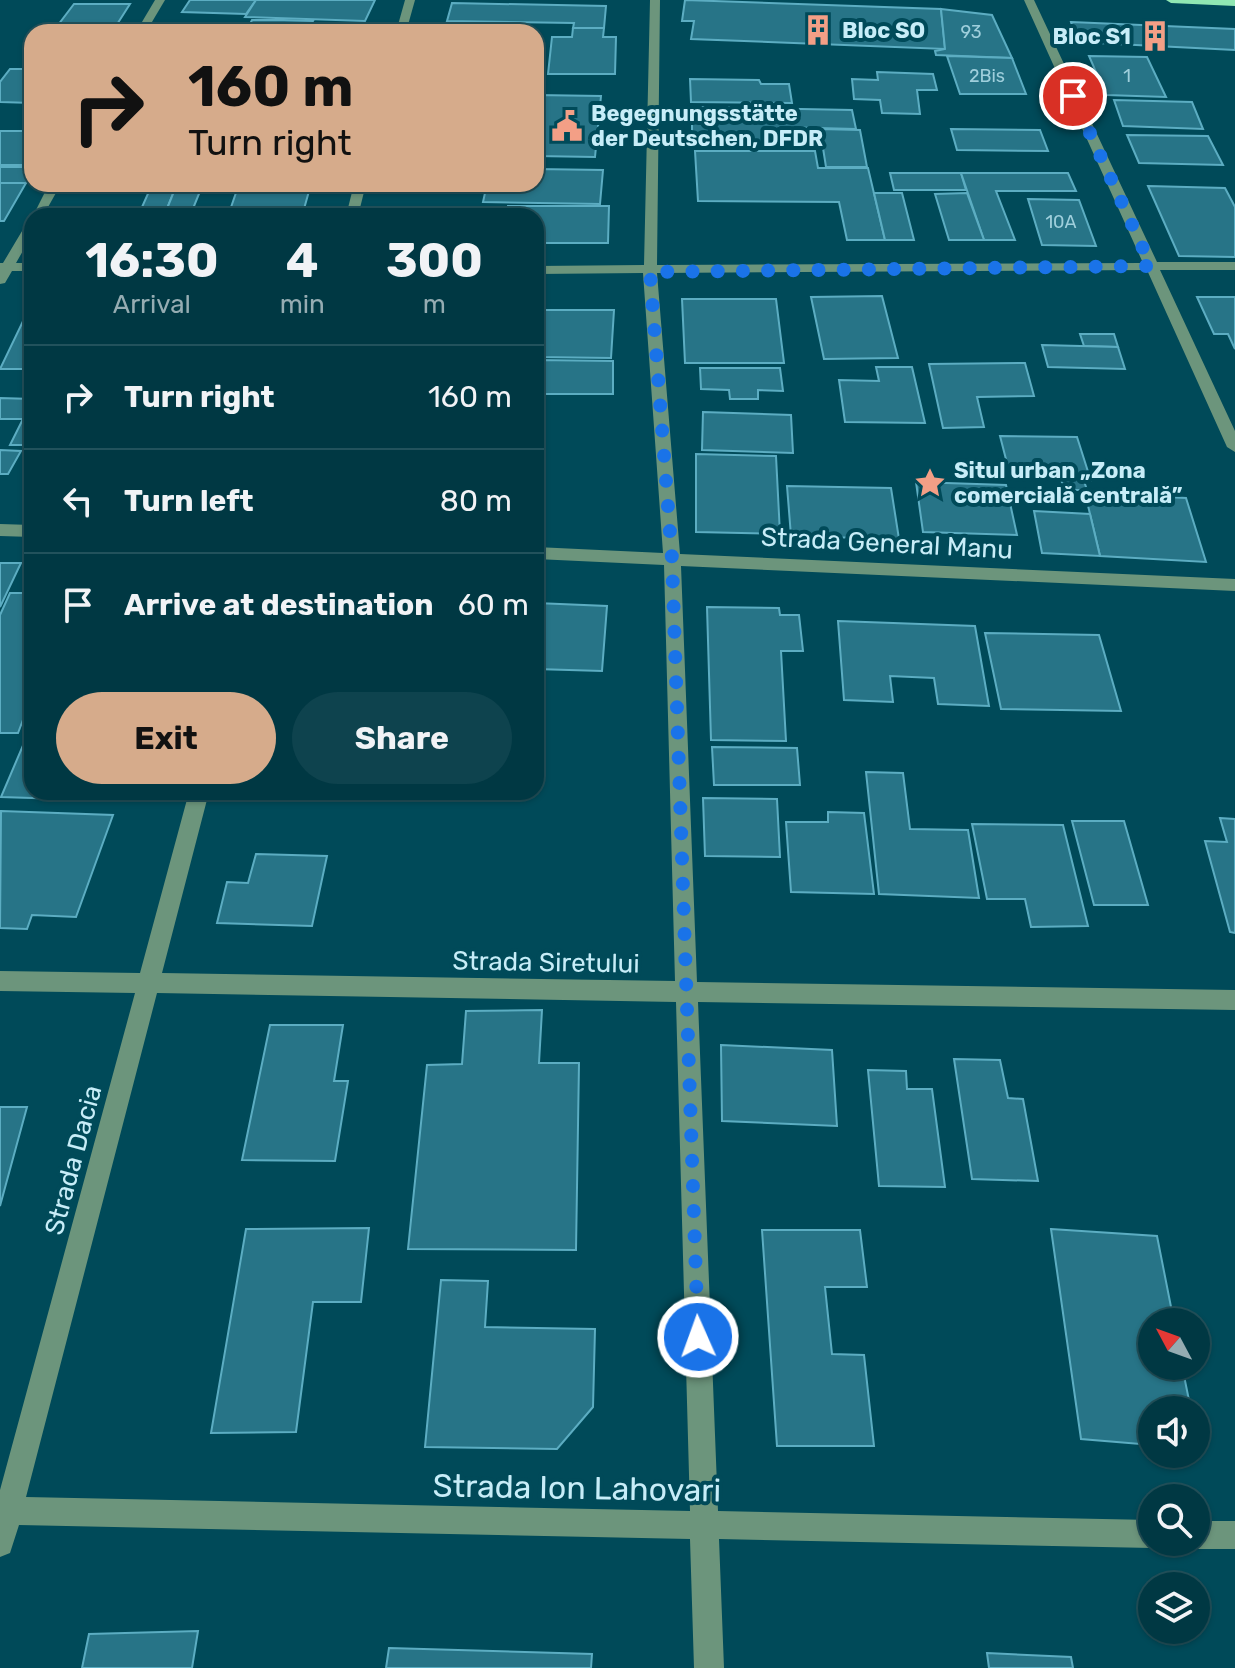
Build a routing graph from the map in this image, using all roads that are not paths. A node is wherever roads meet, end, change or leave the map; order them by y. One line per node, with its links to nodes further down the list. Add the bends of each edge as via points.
1 (160, 0): 7 (street)
2 (410, 0): 8 (street)
3 (655, 0): 14 (street)
4 (1029, 0): 10 (street)
5 (1171, 0): 6 (main road)
6 (1235, 3)
7 (146, 24)
8 (403, 24)
9 (24, 236): 12 (street)
10 (1151, 266): 11 (street); 14 (street); 16 (street)
11 (1235, 266)
12 (4, 267): 15 (street)
13 (544, 270): 14 (street)
14 (650, 272): 20 (street)
15 (0, 280)
16 (1235, 447)
17 (0, 530): 18 (street)
18 (24, 531)
19 (544, 553): 20 (street, Strada General Manu)
20 (672, 559): 21 (street, Strada General Manu); 25 (street)
21 (1235, 585)
22 (197, 800): 24 (street, Strada Dacia)
23 (0, 981): 24 (street, Strada Siretului)
24 (149, 983): 25 (street, Strada Siretului); 27 (street, Strada Dacia)
25 (687, 992): 26 (street, Strada Siretului); 28 (street)
26 (1235, 1000)
27 (4, 1511): 28 (street, Strada Ion Lahovari); 32 (street, Strada Dacia)
28 (704, 1525): 29 (street, Strada Ion Lahovari); 33 (street)
29 (1138, 1534)
30 (1210, 1535): 31 (street)
31 (1235, 1535)
32 (0, 1543)
33 (709, 1668)

